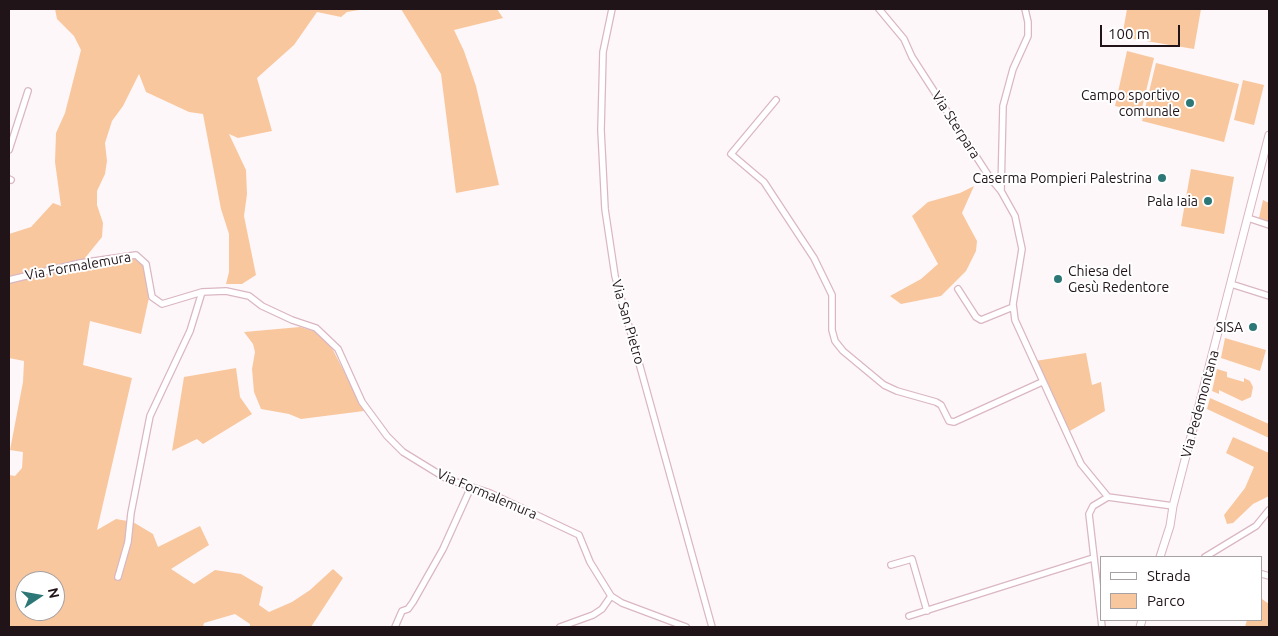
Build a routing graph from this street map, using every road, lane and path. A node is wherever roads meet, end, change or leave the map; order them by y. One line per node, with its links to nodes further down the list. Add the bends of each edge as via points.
1 (612, 9): 35 (street, Via San Pietro, via 603,52 601,130 605,208 615,276)
2 (879, 9): 9 (street, Via Sterpara, via 904,40)
3 (1024, 9): 9 (street, via 1028,36 1003,106)
4 (28, 91): 7 (street)
5 (776, 100): 18 (street, via 731,154 764,182 814,258 832,295 832,330 843,351 884,385 941,405 948,420 954,422)
6 (1269, 134): 8 (street, Via Pedemontana)
7 (9, 150)
8 (1266, 163): 10 (street, Via Pedemontana)
9 (1001, 191): 17 (street, Via Sterpara, via 1015,216 1022,244)
10 (1248, 218): 11 (street); 13 (street, Via Pedemontana)
11 (1269, 225)
12 (9, 280): 15 (street, Via Formalemura, via 80,263 136,255 146,264 150,293 162,304)
13 (1231, 284): 16 (street); 21 (street, Via Pedemontana)
14 (958, 289): 17 (street, via 981,320)
15 (202, 292): 19 (street, Via Formalemura, via 226,291 249,296 277,313 322,331 338,349 362,402 387,436 421,464 447,479); 27 (street, via 190,331 150,416 128,542)
16 (1269, 296)
17 (1013, 307): 18 (street, Via Sterpara, via 1017,327)
18 (1042, 382): 20 (street, Via Sterpara, via 1078,460)
19 (471, 487): 28 (street, Via Formalemura, via 579,534 590,562); 32 (street, via 438,556)
20 (1108, 497): 21 (street); 25 (street, via 1090,511)
21 (1173, 506): 23 (street, Via Pedemontana)
22 (1269, 510): 24 (street, via 1256,526)
23 (1160, 556)
24 (1207, 556)
25 (1093, 558): 29 (street); 30 (street)
26 (891, 565): 29 (street, via 912,559)
27 (118, 577)
28 (612, 596): 33 (street, via 593,615); 34 (street, Via Formalemura, via 622,603)
29 (927, 611): 31 (street)
30 (1100, 612)
31 (909, 616)
32 (395, 627)
33 (560, 627)
34 (686, 627)
35 (712, 627)

